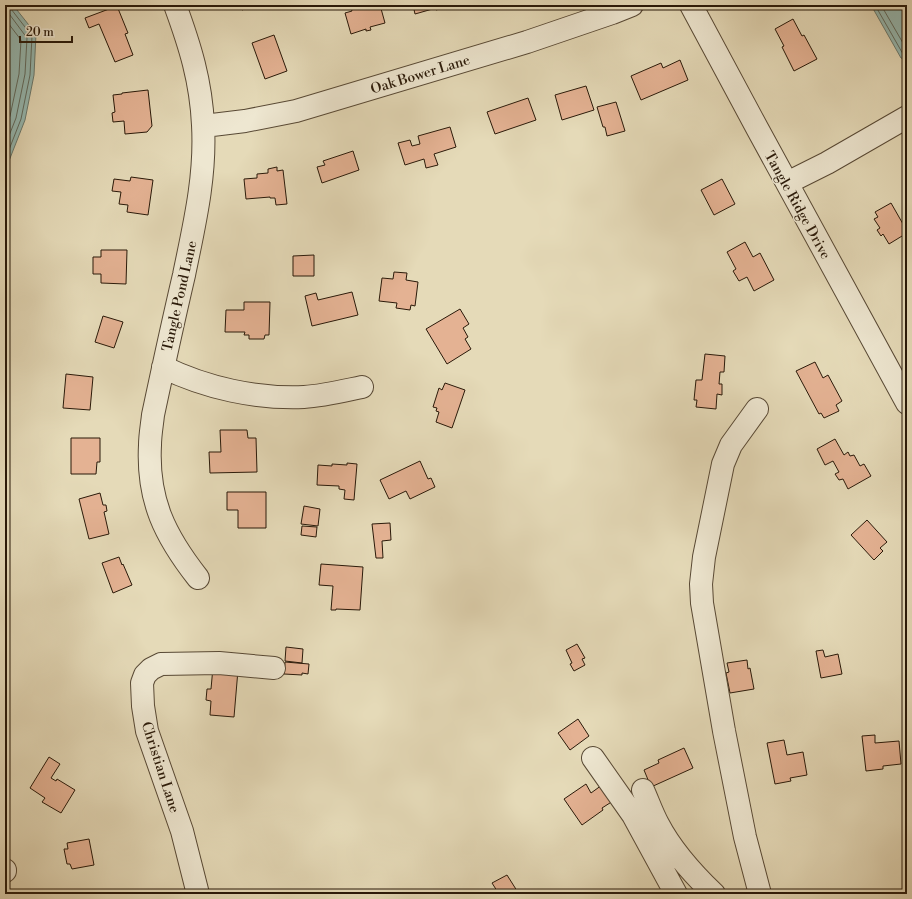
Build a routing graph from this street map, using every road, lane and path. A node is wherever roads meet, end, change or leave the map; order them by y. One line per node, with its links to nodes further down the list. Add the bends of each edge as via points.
1 (175, 5): 5 (street, Tangle Pond Lane, via 190,47 199,84)
2 (632, 5): 5 (street, Oak Bower Lane, via 527,42 296,111)
3 (691, 5): 6 (street, Tangle Ridge Drive)
4 (907, 117): 6 (street)
5 (204, 126): 7 (street, Tangle Pond Lane, via 198,212)
6 (787, 183): 9 (street, Tangle Ridge Drive)
7 (163, 367): 8 (street, via 208,384 242,392 277,396 304,397); 11 (street, Tangle Pond Lane, via 150,445 154,498 180,556)
8 (362, 387)
9 (907, 403)
10 (757, 409): 18 (street, via 731,445 723,464 701,584 702,604 724,731 745,837)
11 (198, 578)
12 (274, 668): 15 (street, Christian Lane, via 219,663 161,664 145,675 142,683 147,731 182,831)
13 (593, 758): 16 (street, via 633,815)
14 (643, 790): 17 (street, via 658,824 674,851)
15 (198, 894)
16 (676, 894)
17 (714, 894)
18 (760, 894)

